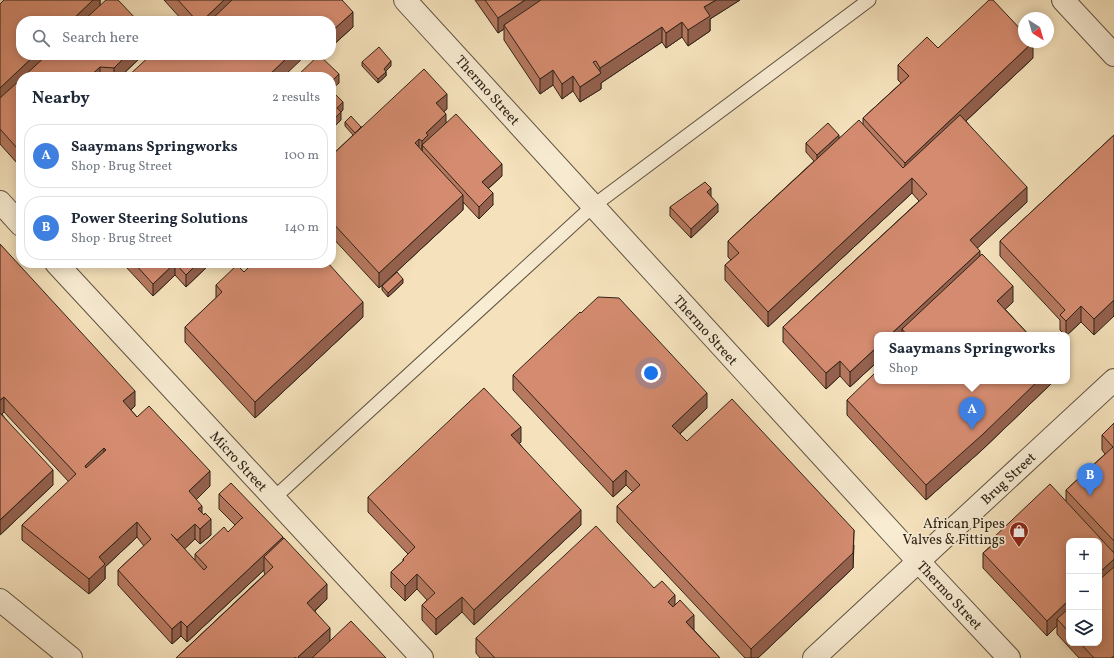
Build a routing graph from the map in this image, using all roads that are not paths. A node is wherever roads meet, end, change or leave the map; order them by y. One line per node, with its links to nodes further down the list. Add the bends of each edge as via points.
1 (405, 0): 6 (street, Thermo Street)
2 (869, 0): 6 (lane)
3 (1063, 0): 4 (street)
4 (1114, 55)
5 (0, 202): 7 (street)
6 (593, 206): 10 (lane); 11 (street, Thermo Street)
7 (16, 220)
8 (61, 268): 10 (street, Micro Street)
9 (1114, 380): 11 (street, Brug Street)
10 (274, 498): 14 (street, Micro Street)
11 (918, 561): 15 (street, Brug Street); 16 (street, Thermo Street)
12 (0, 600): 13 (street)
13 (71, 658)
14 (422, 658)
15 (814, 658)
16 (1009, 658)

